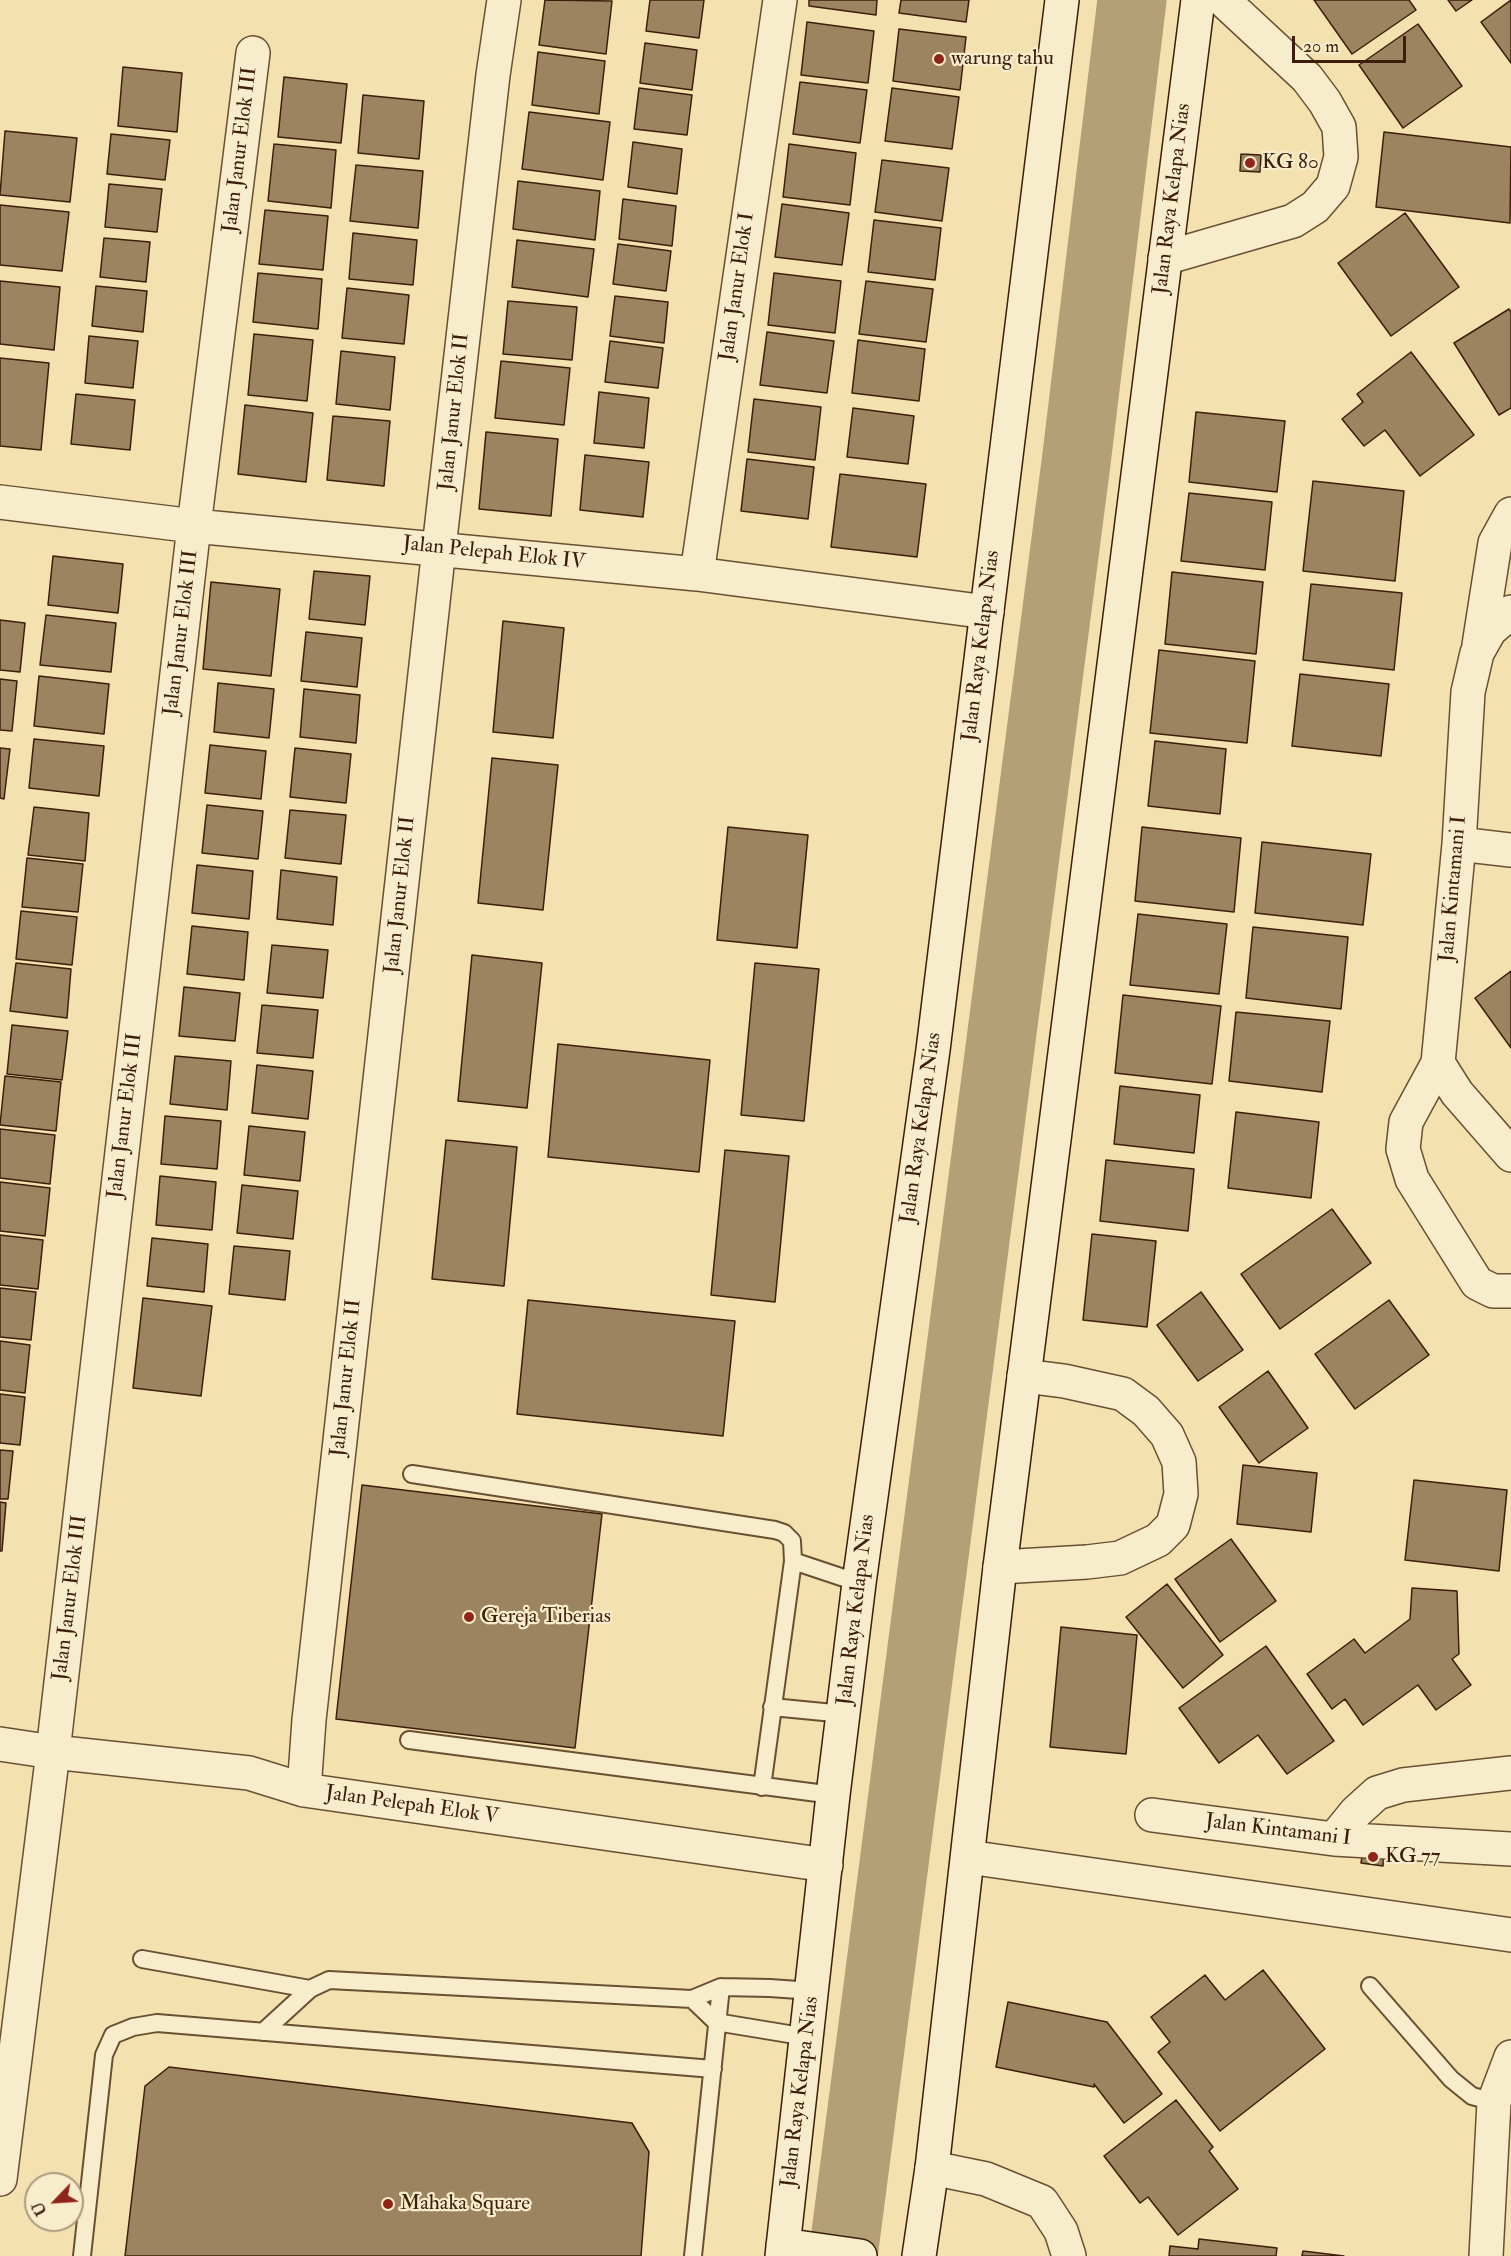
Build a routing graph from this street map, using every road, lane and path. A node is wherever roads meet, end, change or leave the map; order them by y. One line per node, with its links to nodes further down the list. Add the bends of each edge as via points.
1 (504, 0): 11 (street, Jalan Janur Elok II)
2 (780, 0): 12 (street, Jalan Janur Elok I)
3 (1062, 0): 13 (street, Jalan Raya Kelapa Nias)
4 (1198, 0): 7 (street, Jalan Raya Kelapa Nias)
5 (1222, 0): 7 (street, via 1307,78 1339,127 1341,157 1333,186 1315,207 1293,221)
6 (253, 53): 10 (street, Jalan Janur Elok III)
7 (1165, 258): 21 (street, Jalan Raya Kelapa Nias)
8 (0, 502): 10 (street, Jalan Pelepah Elok IV)
9 (1511, 514): 15 (street, via 1495,543)
10 (194, 526): 11 (street, Jalan Pelepah Elok IV); 30 (street, Jalan Janur Elok III)
11 (439, 548): 12 (street, Jalan Pelepah Elok IV); 33 (street, Jalan Janur Elok II)
12 (697, 574): 13 (street, Jalan Pelepah Elok IV)
13 (987, 612): 25 (street, Jalan Raya Kelapa Nias, via 933,1050)
14 (1511, 612): 15 (street, Jalan Kintamani I, via 1490,630)
15 (1477, 653): 16 (street, Jalan Kintamani I, via 1468,692)
16 (1459, 844): 17 (street); 18 (street, Jalan Kintamani I)
17 (1511, 850)
18 (1438, 1063): 19 (street, via 1457,1093); 20 (street, via 1406,1122 1403,1149 1413,1179 1477,1283 1493,1291)
19 (1511, 1155)
20 (1511, 1291)
21 (1024, 1376): 24 (street, Jalan Raya Kelapa Nias); 24 (street, via 1123,1394 1167,1436 1179,1462 1181,1494 1173,1525 1158,1540 1120,1558)
22 (412, 1474): 23 (lane, via 775,1530 792,1541)
23 (793, 1561): 25 (lane); 26 (lane)
24 (1000, 1567): 38 (street, Jalan Raya Kelapa Nias)
25 (859, 1584): 27 (street, Jalan Raya Kelapa Nias)
26 (772, 1707): 27 (lane); 32 (lane)
27 (844, 1714): 34 (street, Jalan Raya Kelapa Nias)
28 (409, 1740): 32 (lane)
29 (0, 1744): 30 (street, Jalan Pelepah Elok V)
30 (53, 1752): 33 (street, Jalan Pelepah Elok V, via 249,1773); 54 (street, Jalan Janur Elok III)
31 (1511, 1773): 36 (street, via 1403,1785 1377,1793)
32 (762, 1787): 34 (lane)
33 (304, 1790): 39 (street, Jalan Pelepah Elok V)
34 (833, 1795): 39 (street, Jalan Raya Kelapa Nias)
35 (1152, 1815): 36 (street, Jalan Kintamani I)
36 (1334, 1839): 37 (street, Jalan Kintamani I)
37 (1511, 1849)
38 (968, 1857): 40 (street); 53 (street, Jalan Raya Kelapa Nias)
39 (826, 1865): 45 (street, Jalan Raya Kelapa Nias)
40 (1511, 1935)
41 (142, 1959): 44 (lane)
42 (1370, 1986): 52 (lane, via 1451,2079 1473,2096)
43 (721, 1987): 45 (lane); 46 (lane); 47 (lane)
44 (310, 1989): 46 (lane, via 329,1980); 48 (lane)
45 (812, 1991): 49 (street, Jalan Raya Kelapa Nias)
46 (692, 1999): 47 (lane)
47 (716, 2022): 49 (lane); 51 (lane)
48 (263, 2032): 51 (lane); 56 (lane, via 157,2023 113,2036 104,2055)
49 (807, 2037): 55 (street, Jalan Raya Kelapa Nias)
50 (1511, 2057): 52 (street)
51 (713, 2069): 57 (lane)
52 (1494, 2102): 61 (street)
53 (932, 2168): 59 (street, Jalan Raya Kelapa Nias); 60 (street, via 986,2179 1042,2202 1061,2231)
54 (0, 2179)
55 (789, 2250): 58 (street)
56 (82, 2256)
57 (693, 2256)
58 (860, 2256)
59 (919, 2256)
60 (1069, 2256)
61 (1486, 2256)

